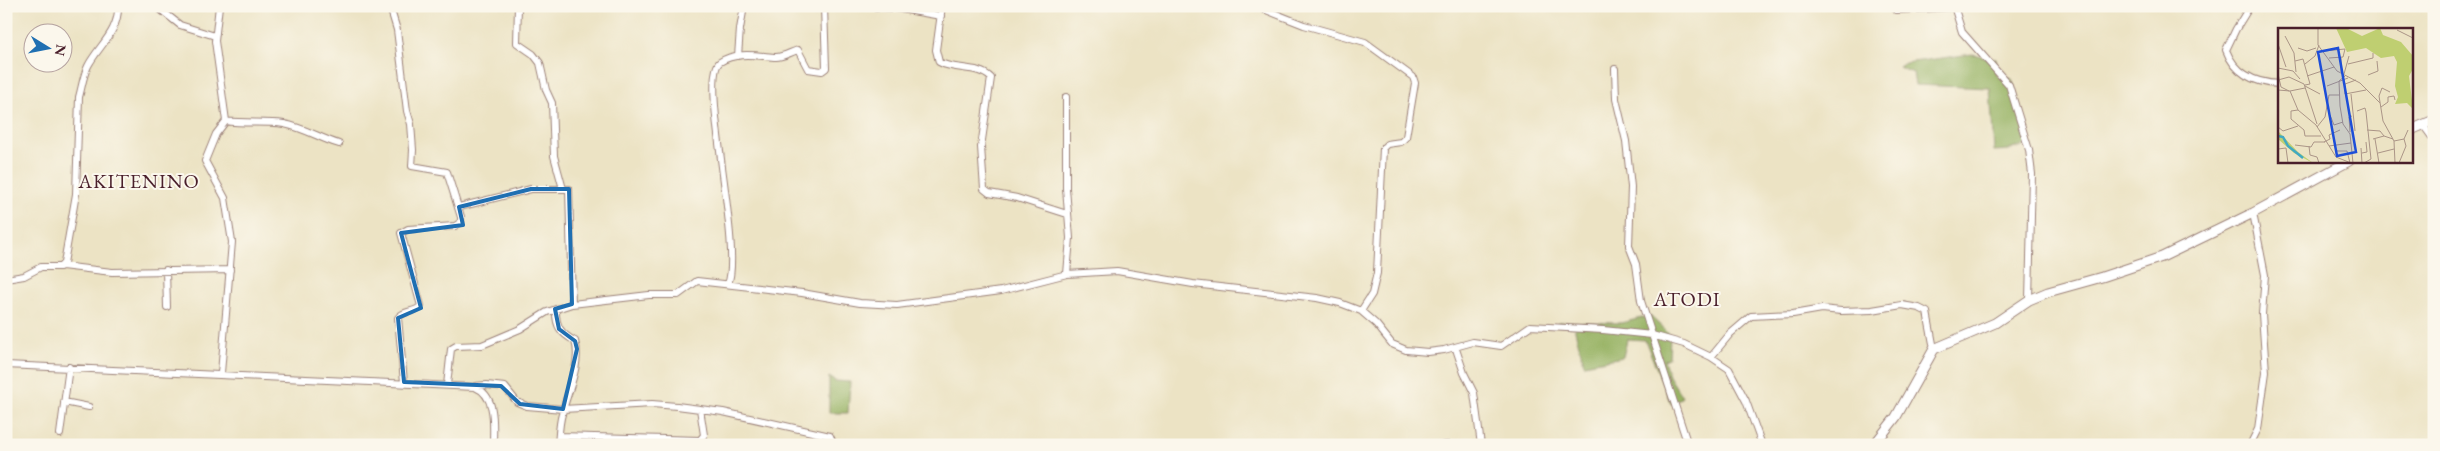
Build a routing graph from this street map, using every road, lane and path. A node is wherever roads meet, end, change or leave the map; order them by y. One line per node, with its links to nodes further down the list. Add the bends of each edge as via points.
1 (118, 6): 31 (street, via 114,29 89,66 82,83 76,194)
2 (156, 6): 15 (street, via 180,25)
3 (220, 6): 15 (street)
4 (518, 6): 27 (street, via 517,43 538,58 552,103 554,156)
5 (744, 6): 16 (street)
6 (824, 6): 16 (street, via 827,64 822,71 808,69 798,50 776,57)
7 (860, 6): 14 (street)
8 (942, 6): 14 (street)
9 (1256, 6): 41 (street, via 1365,42 1413,77 1415,83 1406,137 1383,148 1376,272 1372,294)
10 (2250, 6): 18 (street, via 2226,50 2232,64 2248,78)
11 (390, 7): 28 (street, via 397,30 411,124 412,166 447,172)
12 (1954, 7): 13 (street); 37 (street, via 1962,32 2009,85 2029,150 2032,174)
13 (1896, 10)
14 (941, 16): 30 (street, via 936,50 939,62 982,72 991,78 981,147 984,189)
15 (216, 36): 21 (street)
16 (738, 56): 36 (street, via 722,61 715,70 714,96 729,233)
17 (1614, 69): 42 (street, via 1631,187 1629,246)
18 (2278, 84)
19 (1066, 97): 30 (street)
20 (2434, 120): 22 (street)
21 (226, 121): 25 (street, via 286,124); 33 (street, via 216,134 205,161 228,206 232,242)
22 (2423, 125): 23 (street); 24 (street)
23 (2412, 130)
24 (2434, 140)
25 (339, 144)
26 (2343, 163): 29 (street)
27 (563, 189): 28 (street, via 531,190); 38 (street, via 569,189 570,195)
28 (459, 207): 49 (street, via 460,222 457,225 408,229 401,233 421,306 398,318)
29 (2253, 213): 37 (street, via 2155,260 2064,286); 67 (street, via 2265,275 2262,314 2266,372 2258,429)
30 (1067, 214): 34 (street, via 1070,238)
31 (62, 266): 32 (street, via 112,272); 35 (street, via 42,267 24,276)
32 (166, 270): 33 (street); 39 (street)
33 (230, 270): 48 (street)
34 (1067, 274): 36 (street, via 1001,290 897,305 860,304); 41 (street, via 1116,271 1192,284 1317,298)
35 (6, 279)
36 (728, 284): 38 (street, via 698,281 678,295)
37 (2030, 300): 44 (street, via 1995,323)
38 (572, 304): 40 (street)
39 (167, 307)
40 (556, 309): 50 (street, via 482,345 451,349); 54 (street, via 559,329 576,343 571,385)
41 (1360, 312): 43 (street, via 1399,348 1428,352)
42 (1652, 335): 43 (street, via 1530,326 1501,346 1471,342); 45 (street); 65 (street)
43 (1456, 349): 64 (street, via 1474,393)
44 (1934, 349): 45 (street, via 1926,312 1902,305 1872,310 1822,309 1751,316); 58 (street)
45 (1711, 356): 66 (street, via 1733,376)
46 (6, 364): 47 (street)
47 (69, 367): 48 (street); 52 (street)
48 (221, 373): 49 (street)
49 (404, 382): 50 (street)
50 (447, 385): 51 (street)
51 (475, 386): 54 (street, via 500,386 508,389 520,404); 59 (street, via 486,394 490,403)
52 (64, 402): 53 (street); 56 (street)
53 (89, 407)
54 (563, 409): 55 (street, via 652,404); 57 (street)
55 (700, 409): 57 (street, via 704,437 700,440); 61 (street, via 830,436)
56 (60, 434)
57 (558, 436): 60 (street)
58 (1877, 444)
59 (493, 445)
60 (558, 445)
61 (834, 445)
62 (1445, 445): 63 (street)
63 (1462, 445)
64 (1481, 445)
65 (1688, 445)
66 (1762, 445)
67 (2250, 445)

